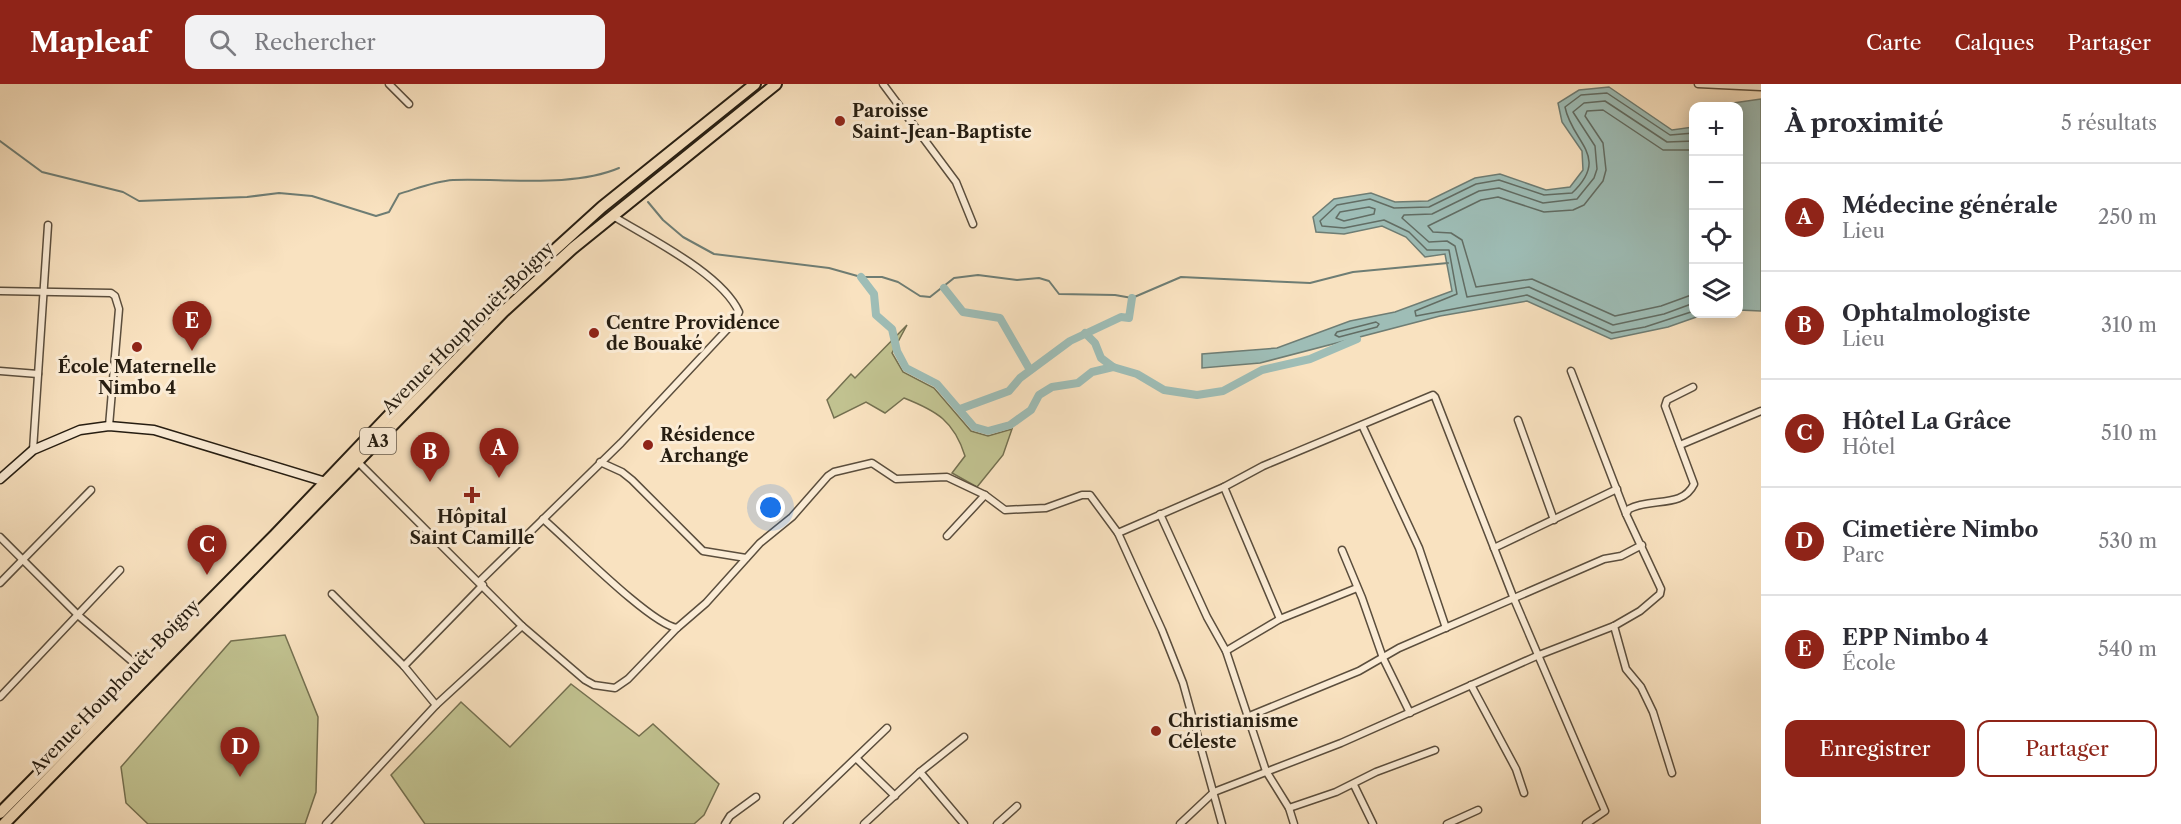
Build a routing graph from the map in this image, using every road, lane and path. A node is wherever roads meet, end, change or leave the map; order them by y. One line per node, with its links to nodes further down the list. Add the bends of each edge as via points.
1 (390, 84): 7 (street)
2 (755, 84): 26 (highway, Avenue Houphouët-Boigny / A3, via 526,274)
3 (776, 84): 8 (highway, Avenue Houphouët-Boigny / A3)
4 (883, 84): 9 (street, via 956,182)
5 (1698, 84): 6 (street)
6 (1761, 87)
7 (409, 104)
8 (613, 216): 23 (highway, Avenue Houphouët-Boigny / A3, via 503,312); 24 (street, via 715,280 739,312 674,390)
9 (973, 224)
10 (48, 225): 12 (street)
11 (0, 291): 12 (street)
12 (44, 293): 15 (street); 20 (street, via 111,293 118,300)
13 (0, 371): 15 (street)
14 (1571, 371): 28 (street)
15 (38, 374): 22 (street)
16 (1693, 387): 21 (street, via 1667,400 1665,406)
17 (1761, 411): 21 (street)
18 (1518, 420): 34 (street)
19 (1362, 425): 27 (street, via 1263,466); 39 (street, via 1436,397); 54 (street, via 1419,548)
20 (109, 426): 22 (street, via 80,430); 26 (street, via 154,430)
21 (1680, 445): 32 (street, via 1694,484 1690,492 1679,500 1638,504)
22 (33, 450): 25 (street)
23 (358, 462): 26 (highway, Avenue Houphouët-Boigny / A3); 45 (street)
24 (600, 462): 33 (street); 41 (street, via 622,472 703,550)
25 (0, 479)
26 (330, 484): 59 (highway, Avenue Houphouët-Boigny / A3); 81 (highway, Avenue Houphouët-Boigny / A3)
27 (1224, 487): 31 (street); 50 (street)
28 (1617, 489): 32 (street); 34 (street)
29 (91, 490): 42 (street)
30 (985, 495): 35 (street, via 1005,510 1046,508 1086,494 1095,499); 36 (street); 41 (street, via 947,477 896,479 877,465 865,463 828,476 792,517)
31 (1160, 514): 35 (street); 55 (street)
32 (1626, 514): 38 (street)
33 (543, 519): 45 (street); 53 (street, via 638,606)
34 (1554, 520): 39 (street)
35 (1118, 533): 73 (street, via 1183,683)
36 (947, 536)
37 (0, 537): 42 (street)
38 (1642, 544): 48 (street); 52 (street, via 1660,594)
39 (1494, 548): 48 (street)
40 (1342, 550): 46 (street)
41 (746, 558): 53 (street, via 706,603)
42 (23, 559): 44 (street); 49 (street)
43 (120, 570): 49 (street)
44 (0, 582)
45 (482, 583): 51 (street); 58 (street)
46 (1357, 588): 50 (street); 57 (street)
47 (332, 594): 58 (street)
48 (1514, 599): 54 (street); 56 (street)
49 (79, 616): 59 (street); 61 (street)
50 (1280, 619): 55 (street)
51 (522, 626): 53 (street, via 585,680 615,688); 62 (street)
52 (1614, 626): 56 (street); 71 (street, via 1626,669 1641,687 1653,712)
53 (677, 628)
54 (1446, 628): 57 (street)
55 (1226, 651): 64 (street)
56 (1539, 655): 60 (street); 93 (street, via 1605,811)
57 (1383, 658): 63 (street); 64 (street)
58 (404, 666): 62 (street)
59 (141, 669): 80 (highway, Avenue Houphouët-Boigny / A3)
60 (1471, 685): 63 (street); 74 (street, via 1516,769)
61 (0, 697)
62 (436, 705): 82 (street)
63 (1410, 713): 69 (street)
64 (1247, 717): 69 (street)
65 (887, 728): 68 (street)
66 (964, 737): 70 (street)
67 (1435, 750): 72 (street, via 1376,772)
68 (857, 759): 75 (street); 84 (street)
69 (1266, 771): 73 (street); 78 (street)
70 (920, 772): 75 (street); 86 (street)
71 (1672, 773)
72 (1354, 785): 78 (street); 91 (street)
73 (1214, 792): 88 (street); 89 (street)
74 (1524, 793)
75 (895, 796): 85 (street)
76 (756, 797): 83 (street)
77 (1017, 806): 87 (street)
78 (1289, 808): 90 (street)
79 (1478, 810): 92 (street)
80 (0, 813)
81 (4, 824)
82 (326, 824)
83 (725, 824)
84 (787, 824)
85 (864, 824)
86 (964, 824)
87 (997, 824)
88 (1180, 824)
89 (1222, 824)
90 (1294, 824)
91 (1373, 824)
92 (1449, 824)
93 (1586, 824)

